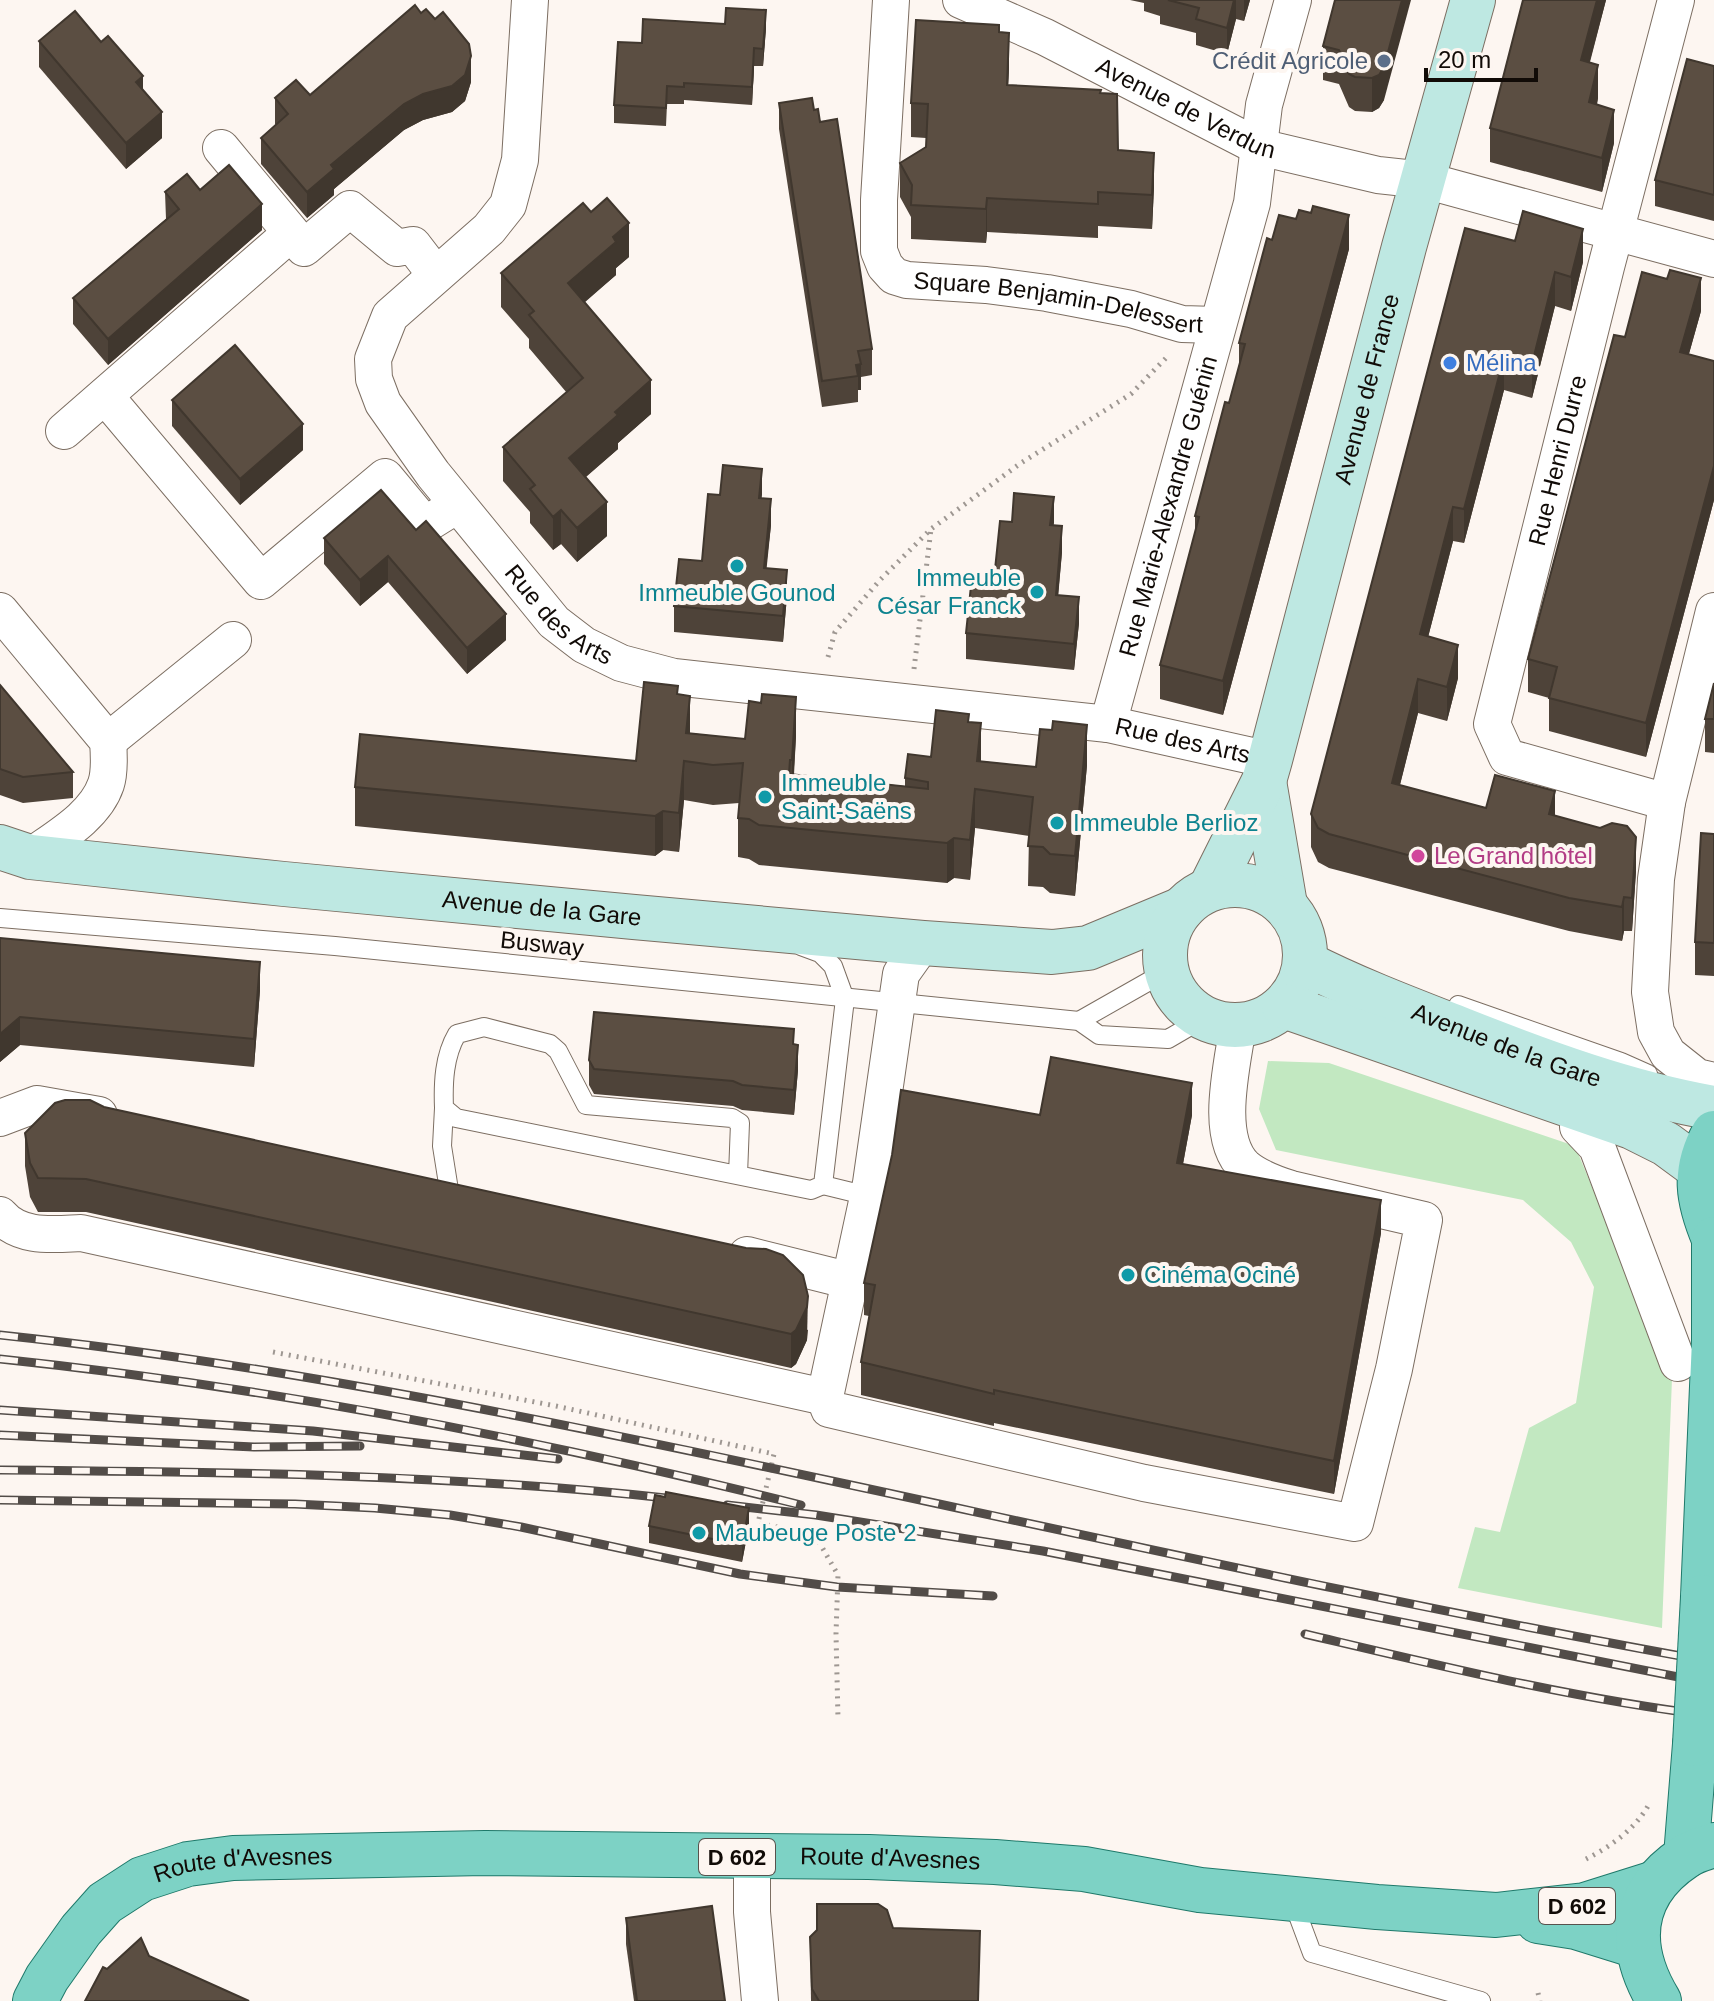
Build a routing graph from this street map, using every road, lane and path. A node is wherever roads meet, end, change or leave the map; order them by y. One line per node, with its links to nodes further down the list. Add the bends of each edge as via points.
1 (530, 0): 13 (street, Rue des Arts, via 515,186 489,229)
2 (891, 0): 14 (street, Square Benjamin-Delessert, via 879,251 894,276 1047,293)
3 (961, 0): 7 (street, Avenue de Verdun)
4 (1293, 0): 7 (street, Rue Marie-Alexandre Guénin, via 1264,105)
5 (1473, 0): 9 (main road, Avenue de France)
6 (1676, 0): 10 (street, Rue Henri Durre)
7 (1259, 147): 9 (street, Avenue de Verdun, via 1378,175); 14 (street, Rue Marie-Alexandre Guénin, via 1252,203)
8 (221, 148): 11 (street)
9 (1424, 180): 10 (street, Avenue de Verdun); 26 (main road, Avenue de France)
10 (1616, 232): 12 (street, Avenue de Verdun); 27 (street, Rue Henri Durre, via 1492,724 1507,757)
11 (291, 233): 13 (street, via 304,248 350,209 397,248 413,245); 15 (street)
12 (1714, 259)
13 (436, 275): 17 (street, Rue des Arts, via 390,316 373,359 374,379 383,403)
14 (1199, 325): 18 (path, via 1131,394 1021,463); 24 (street, Rue Marie-Alexandre Guénin)
15 (105, 396): 16 (street); 17 (street, via 261,581 385,477 425,525)
16 (64, 431)
17 (457, 505): 22 (street, Rue des Arts, via 554,622 584,645 621,663 674,677)
18 (931, 529): 22 (path, via 835,632); 23 (path)
19 (0, 611): 25 (street)
20 (1714, 611): 27 (street)
21 (233, 640): 25 (street)
22 (819, 692): 23 (street, Rue des Arts)
23 (910, 702): 24 (street, Rue des Arts)
24 (1108, 724): 26 (street, Rue des Arts)
25 (108, 741): 28 (street, via 106,785 90,810 70,828)
26 (1267, 770): 29 (main road); 30 (main road)
27 (1667, 802): 47 (street, via 1656,879 1650,992 1656,1032 1668,1054 1697,1077)
28 (15, 852): 32 (main road, Avenue de la Gare, via 284,884)
29 (1196, 899): 30 (main road, via 1230,884 1269,893); 34 (main road, Avenue de la Gare); 36 (main road, via 1170,928)
30 (1285, 905): 35 (main road, via 1302,932)
31 (0, 918): 38 (lane, Busway, via 335,946)
32 (749, 927): 33 (main road, Avenue de la Gare); 38 (lane, via 820,953 833,966)
33 (923, 943): 34 (main road, Avenue de la Gare, via 1052,952); 40 (street, via 901,974)
34 (1088, 948): 36 (main road, Avenue de la Gare)
35 (1306, 956): 37 (lane); 41 (main road, via 1302,979); 47 (main road, Avenue de la Gare, via 1353,988 1506,1047 1664,1099)
36 (1167, 971): 41 (main road, via 1187,1006); 42 (lane)
37 (1402, 986)
38 (845, 999): 40 (lane, Busway); 49 (lane)
39 (1446, 1001): 47 (lane, via 1653,1076)
40 (896, 1004): 42 (lane, Busway); 51 (street)
41 (1248, 1017): 42 (lane, Busway, via 1168,1039 1099,1035); 46 (lane); 47 (main road, via 1632,1127 1666,1144); 58 (street, via 1228,1113 1229,1132 1245,1166 1291,1189 1424,1220 1355,1523 1144,1483 829,1409)
42 (1079, 1021)
43 (444, 1108): 48 (lane, via 456,1118); 48 (lane, via 448,1049 457,1034 484,1027 550,1044 586,1105 732,1118 740,1123); 50 (lane, via 442,1146)
44 (0, 1118): 45 (street, via 37,1104)
45 (126, 1121)
46 (1578, 1127): 47 (lane, via 1661,1160); 57 (street, via 1597,1147)
47 (1708, 1132): 53 (main road)
48 (738, 1175): 49 (lane, via 811,1190)
49 (823, 1185): 51 (lane)
50 (449, 1190)
51 (868, 1196): 55 (street)
52 (0, 1215): 58 (street, via 29,1233 81,1233)
53 (1714, 1239): 62 (main road, bridge, via 1703,1597)
54 (712, 1247): 55 (street)
55 (851, 1281): 58 (street)
56 (273, 1352): 59 (path, via 774,1454 758,1523 815,1535 838,1575)
57 (1678, 1363)
58 (825, 1397)
59 (838, 1719)
60 (1655, 1794): 63 (path, via 1642,1817 1619,1838)
61 (752, 1857): 64 (main road, Route d'Avesnes / D 602, via 995,1862 1084,1869 1200,1890); 68 (main road, Route d'Avesnes / D 602, via 485,1853 233,1858 188,1864 142,1879 105,1903); 69 (street)
62 (1685, 1861): 65 (main road, Route d'Avesnes / D 602, via 1585,1905); 66 (main road, via 1639,1920)
63 (1578, 1862)
64 (1292, 1899): 65 (main road, Route d'Avesnes / D 602); 70 (lane, via 1312,1953)
65 (1496, 1915): 66 (main road, D 602, via 1576,1927)
66 (1637, 1946): 72 (main road, via 1644,1976)
67 (1538, 1993): 71 (path)
68 (35, 2001)
69 (760, 2001)
70 (1481, 2001)
71 (1540, 2001)
72 (1659, 2001)

